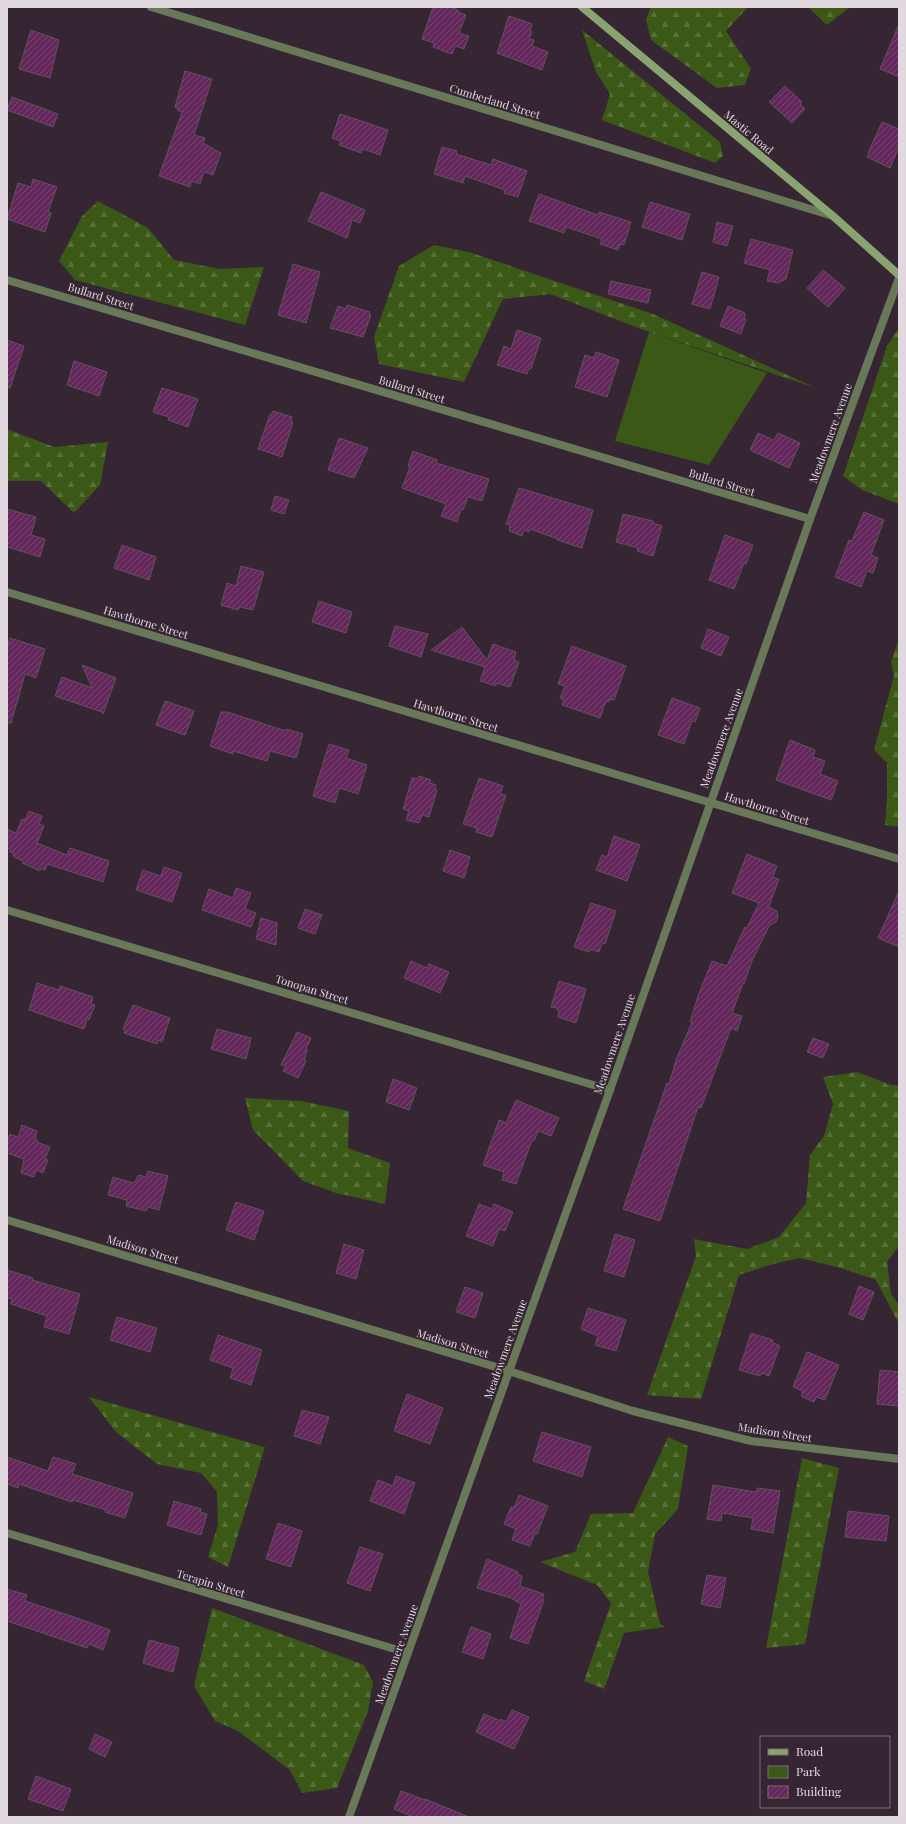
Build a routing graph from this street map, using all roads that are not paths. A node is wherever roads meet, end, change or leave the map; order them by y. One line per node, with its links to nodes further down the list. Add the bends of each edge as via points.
1 (151, 7): 3 (street, Cumberland Street)
2 (582, 7): 3 (main road, Mastic Road)
3 (833, 216): 4 (main road, Mastic Road)
4 (899, 277): 6 (street, Meadowmere Avenue)
5 (7, 280): 6 (street, Bullard Street)
6 (810, 519): 8 (street, Meadowmere Avenue)
7 (7, 592): 8 (street, Hawthorne Street)
8 (710, 802): 9 (street, Hawthorne Street); 11 (street, Meadowmere Avenue)
9 (899, 859)
10 (7, 910): 11 (street, Tonopan Street)
11 (610, 1090): 13 (street, Meadowmere Avenue)
12 (7, 1220): 13 (street, Madison Street)
13 (508, 1371): 14 (street, Madison Street, via 633,1411 751,1441); 16 (street, Meadowmere Avenue)
14 (899, 1459)
15 (7, 1533): 16 (street, Terapin Street)
16 (408, 1653): 17 (street, Meadowmere Avenue)
17 (349, 1817)

